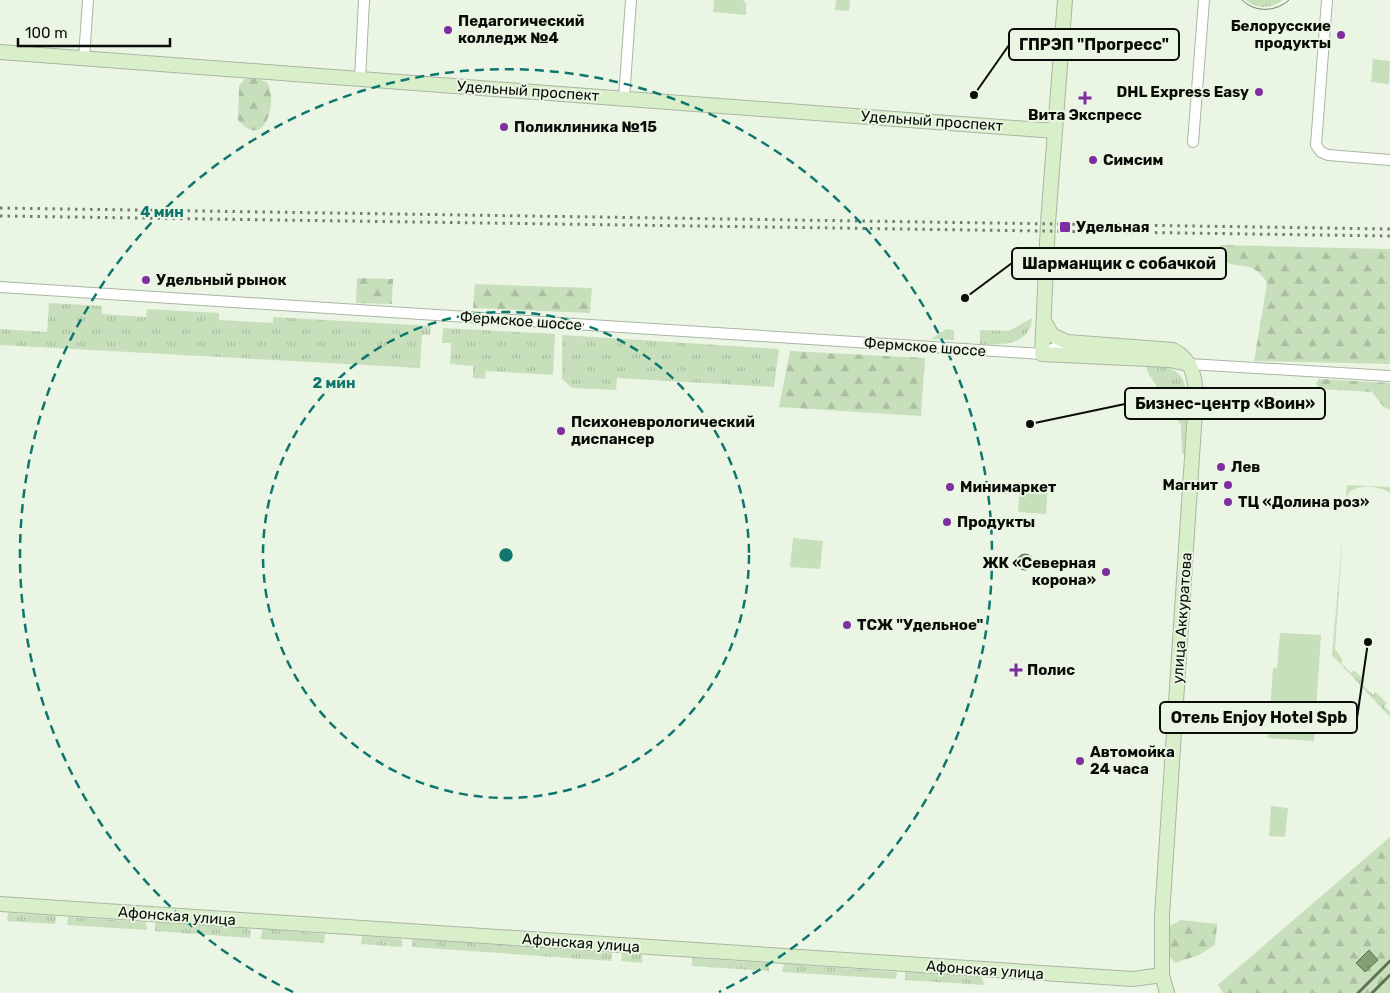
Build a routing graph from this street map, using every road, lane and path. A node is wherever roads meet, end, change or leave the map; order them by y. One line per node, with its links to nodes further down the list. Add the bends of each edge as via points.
1 (88, 0): 8 (street)
2 (364, 0): 9 (street)
3 (631, 0): 10 (street)
4 (1065, 0): 11 (street)
5 (1204, 0): 12 (street)
6 (1327, 0): 13 (street, via 1316,140 1321,152 1328,154)
7 (0, 52): 8 (street, Удельный проспект)
8 (84, 58): 9 (street, Удельный проспект)
9 (360, 79): 10 (street, Удельный проспект)
10 (624, 98): 11 (street, Удельный проспект)
11 (1056, 131): 15 (street)
12 (1193, 142)
13 (1390, 160)
14 (0, 287): 17 (street, Фермское шоссе)
15 (1044, 321): 16 (street, via 1052,335); 17 (street)
16 (1067, 342): 17 (street, Фермское шоссе); 18 (street, Фермское шоссе, via 1173,350)
17 (1042, 354): 18 (street, Фермское шоссе, via 1169,360)
18 (1189, 364): 19 (street, Фермское шоссе); 21 (street, улица Аккуратова, via 1194,372 1196,396 1162,916)
19 (1390, 376)
20 (0, 904): 21 (street, Афонская улица, via 1133,979)
21 (1162, 975): 22 (street, улица Аккуратова)
22 (1167, 993)

